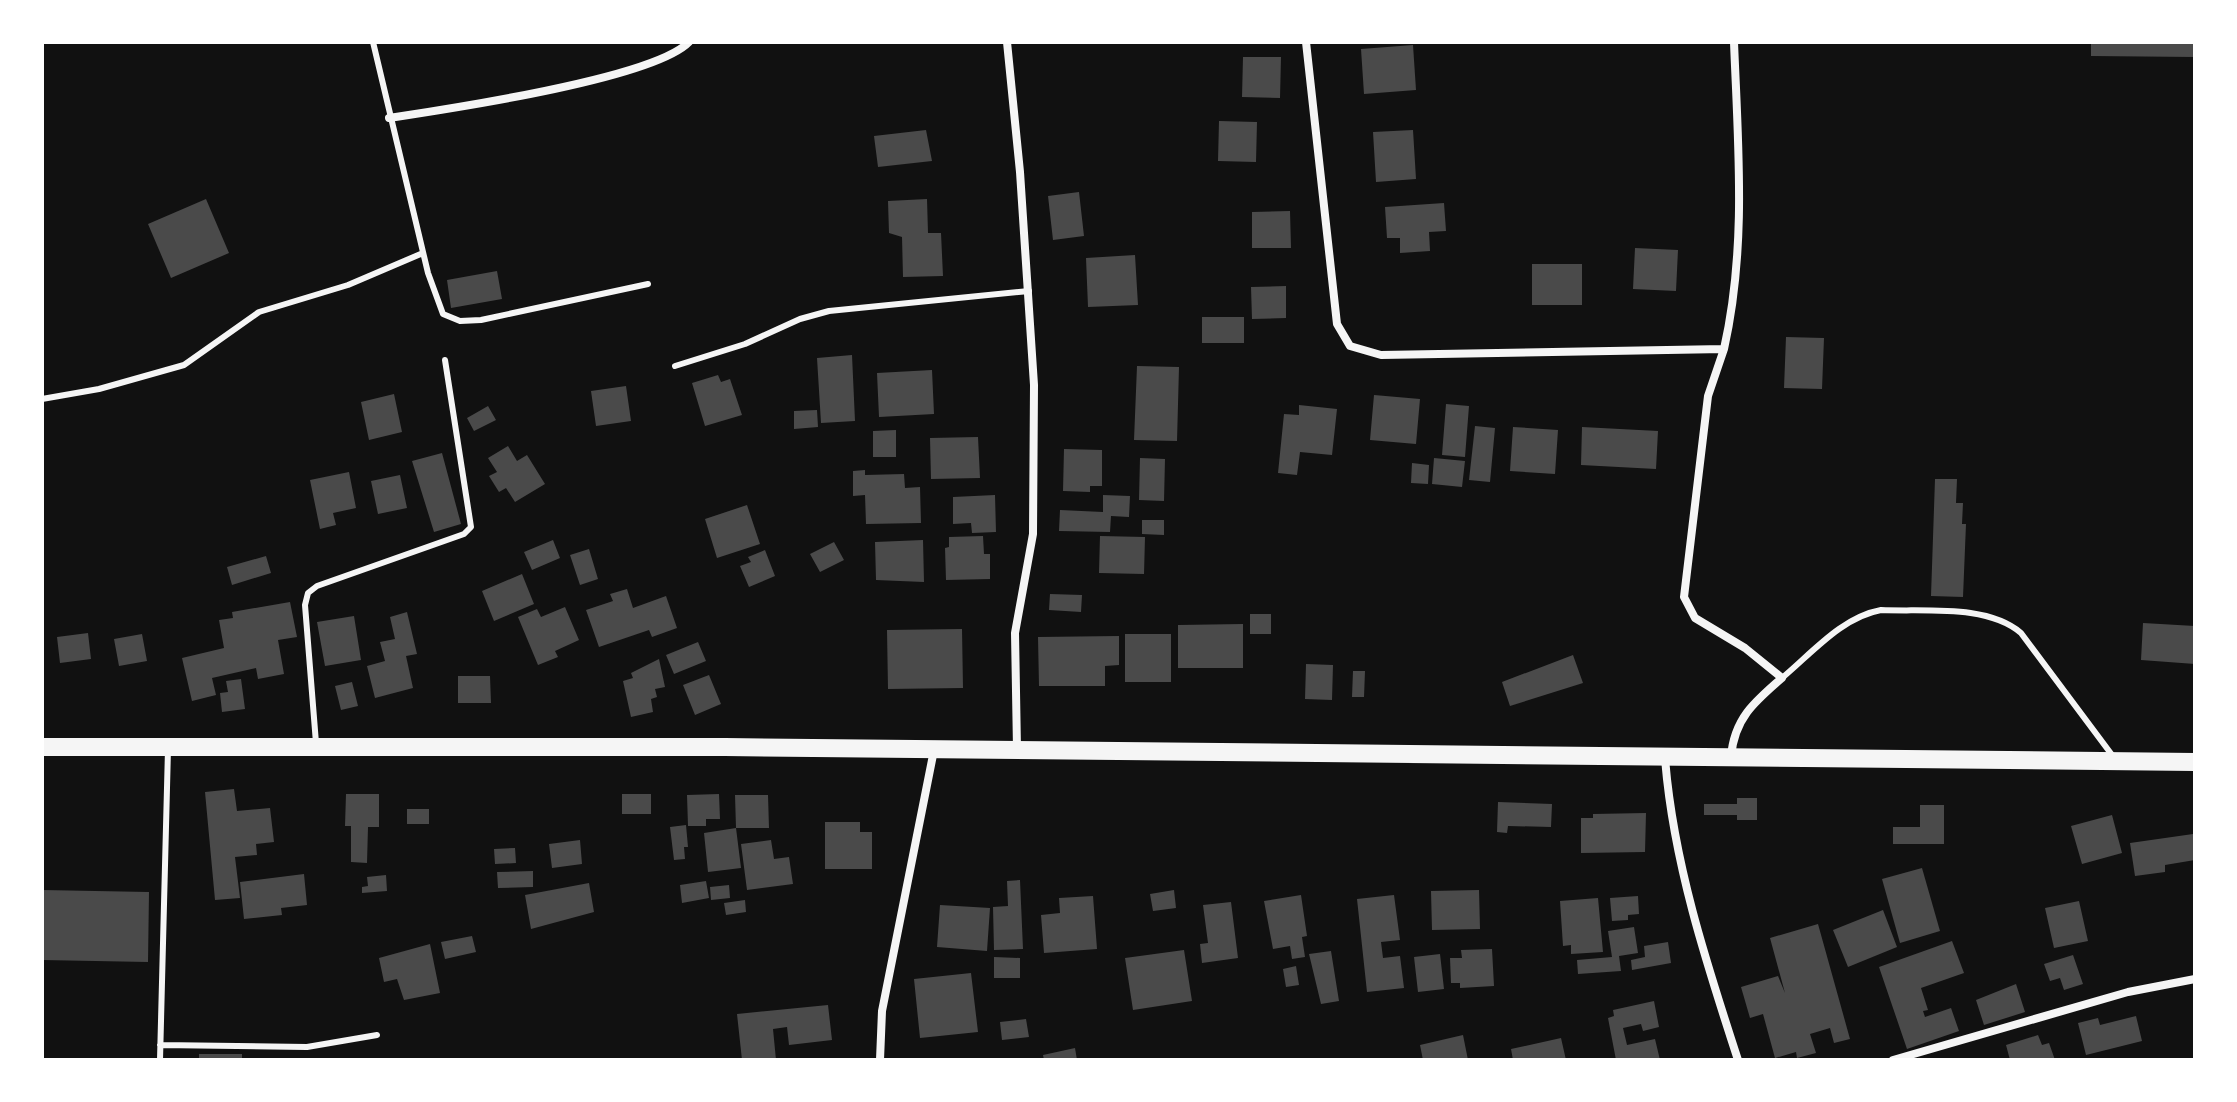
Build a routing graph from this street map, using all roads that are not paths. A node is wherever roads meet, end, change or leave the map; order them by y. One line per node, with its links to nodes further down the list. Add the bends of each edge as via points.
1 (373, 42): 6 (lane)
2 (689, 42): 6 (street, via 668,57 603,75)
3 (1007, 42): 9 (street)
4 (1306, 42): 10 (street, via 1338,328 1350,346 1387,355)
5 (1734, 42): 10 (street, via 1740,239)
6 (389, 118): 7 (lane)
7 (423, 253): 8 (lane, via 440,310 460,321); 13 (lane, via 348,285 259,312 184,365)
8 (648, 284)
9 (1029, 291): 12 (lane, via 829,311); 18 (street, via 1034,522 1015,633)
10 (1724, 349): 14 (street, via 1708,396 1684,597 1695,618)
11 (445, 360): 17 (lane, via 471,527 308,593)
12 (675, 366)
13 (42, 399)
14 (1782, 678): 21 (street, via 1741,718); 22 (lane, via 1864,613 1987,615 2007,621 2021,633)
15 (168, 746): 16 (main road); 17 (main road); 26 (lane)
16 (42, 747)
17 (316, 747): 19 (main road)
18 (1017, 749): 19 (main road); 20 (main road)
19 (935, 750): 28 (street, via 882,1011)
20 (1664, 757): 21 (main road); 29 (street, via 1684,870)
21 (1731, 757): 22 (main road)
22 (2117, 762): 23 (main road)
23 (2195, 762)
24 (2195, 979): 30 (street, via 2128,992)
25 (377, 1035): 26 (lane, via 291,1048)
26 (160, 1045): 27 (lane)
27 (160, 1060)
28 (880, 1060)
29 (1738, 1060)
30 (1893, 1060)

